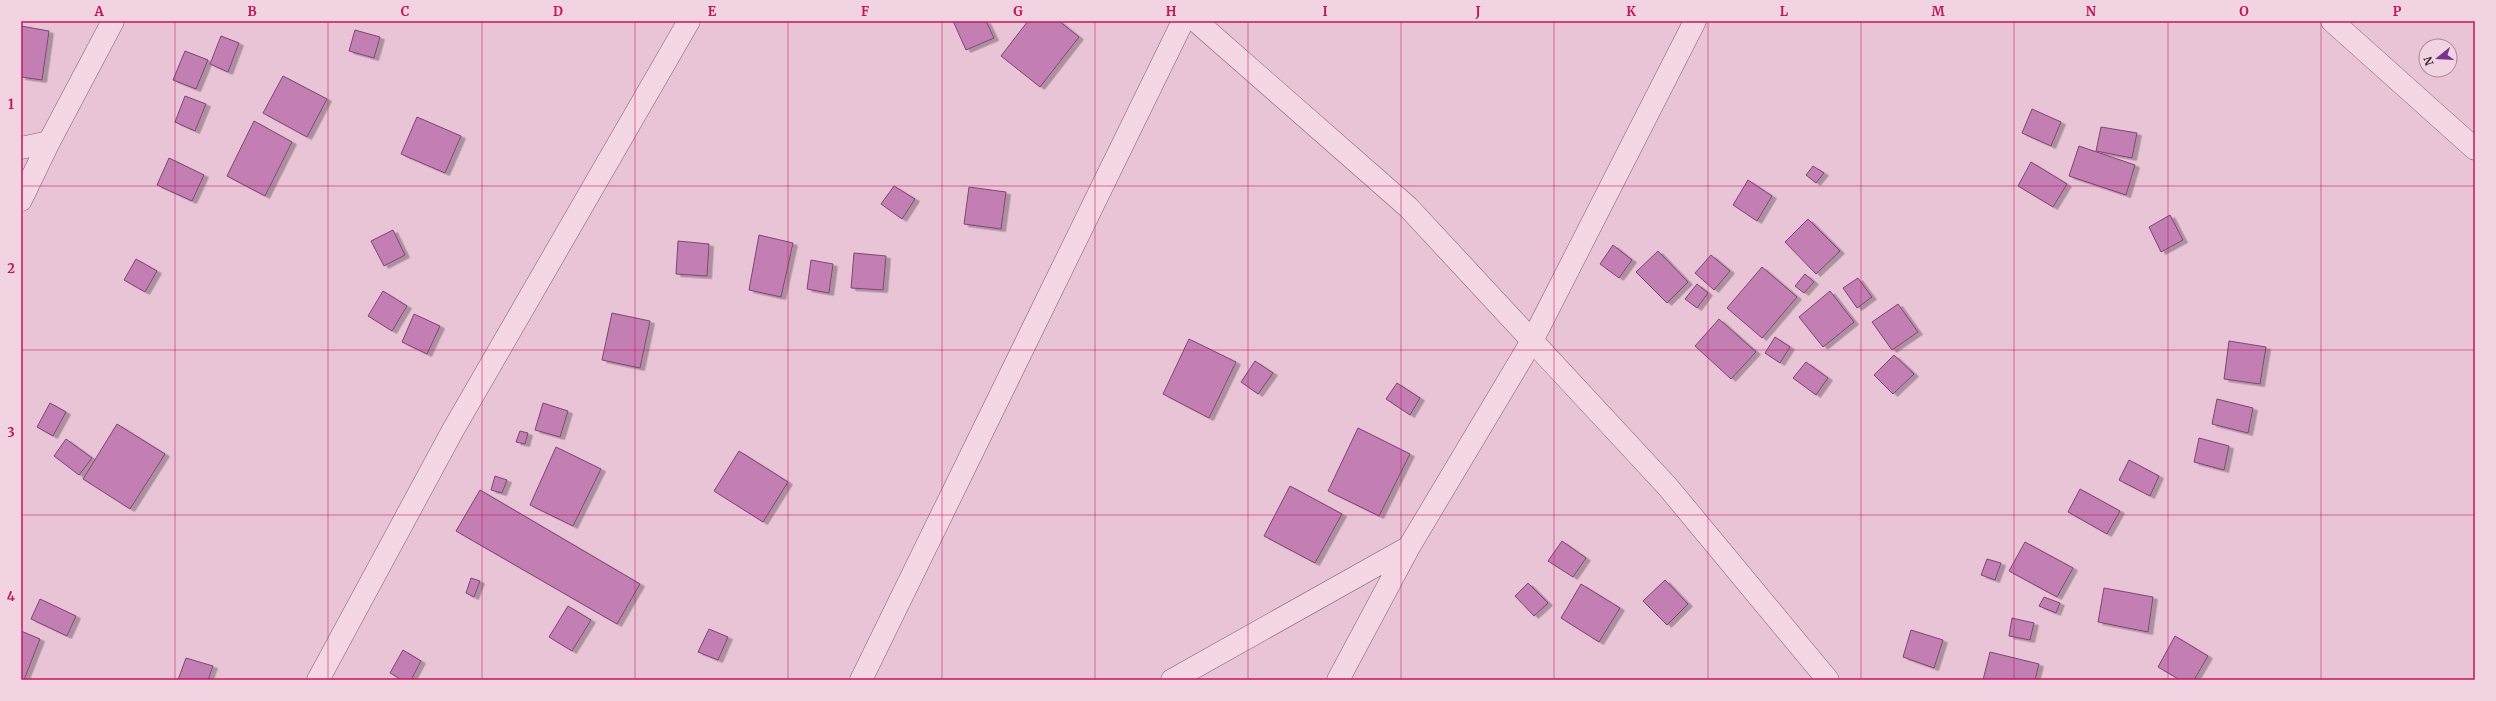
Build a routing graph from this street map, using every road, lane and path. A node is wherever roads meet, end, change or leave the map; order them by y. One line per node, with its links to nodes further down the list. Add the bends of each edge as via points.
1 (113, 21): 7 (street)
2 (689, 21): 13 (street, via 453,430)
3 (1183, 21): 14 (street)
4 (1196, 21): 11 (street, via 1408,207)
5 (1695, 21): 11 (street)
6 (2332, 21): 9 (street)
7 (49, 142): 8 (street); 10 (street)
8 (21, 148)
9 (2475, 149)
10 (21, 200)
11 (1532, 341): 12 (street); 17 (street, via 1667,486)
12 (1409, 547): 15 (street); 16 (street)
13 (318, 680)
14 (861, 680)
15 (1172, 680)
16 (1338, 680)
17 (1828, 680)

